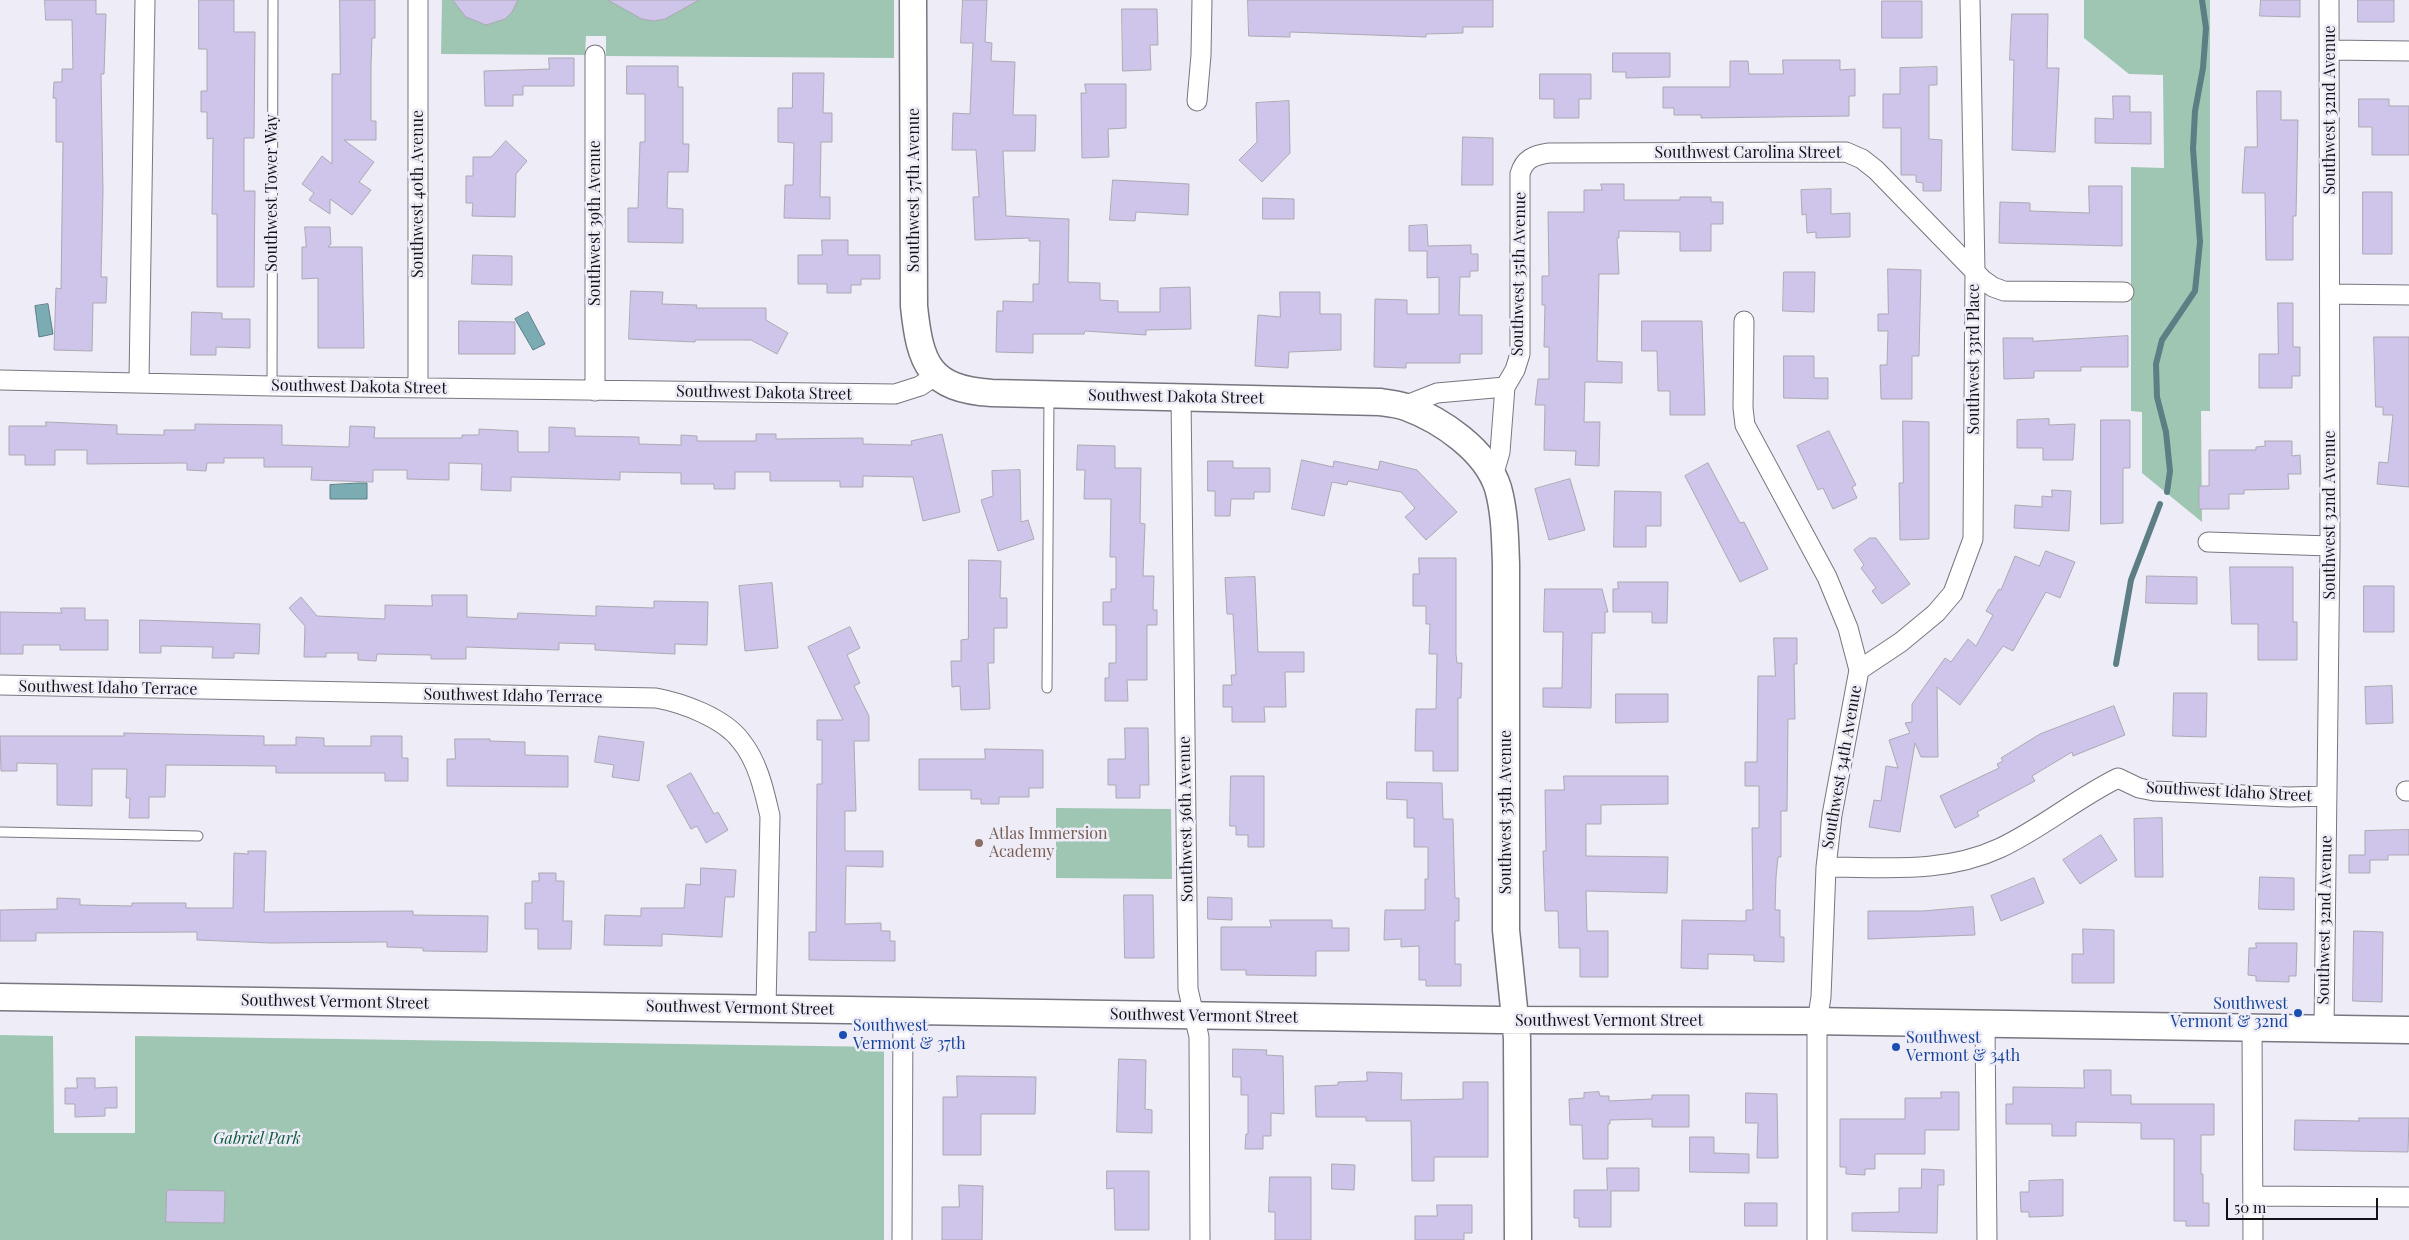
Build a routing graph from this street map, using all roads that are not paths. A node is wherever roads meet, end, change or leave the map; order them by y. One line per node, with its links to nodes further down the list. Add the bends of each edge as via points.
1 (145, 0): 20 (street)
2 (273, 0): 21 (lane, Southwest Tower Way)
3 (418, 0): 22 (street, Southwest 40th Avenue)
4 (913, 0): 18 (main road, Southwest 37th Avenue, via 914,306 923,357)
5 (1202, 0): 11 (street, via 1202,55)
6 (1970, 0): 13 (street, Southwest 33rd Place)
7 (2330, 0): 8 (street, Southwest 32nd Avenue)
8 (2330, 50): 9 (street); 15 (street, Southwest 32nd Avenue)
9 (2409, 51)
10 (595, 55): 24 (street, Southwest 39th Avenue)
11 (1197, 101)
12 (1528, 160): 13 (street, Southwest Carolina Street, via 1549,153 1846,152 1876,170); 23 (street, Southwest 35th Avenue, via 1523,165 1520,185 1520,354)
13 (1975, 272): 14 (street, Southwest Carolina Street, via 1993,287 2004,291); 31 (street, Southwest 33rd Place, via 1973,539 1953,593 1936,613)
14 (2124, 292)
15 (2330, 294): 16 (street); 30 (street, Southwest 32nd Avenue)
16 (2409, 294)
17 (1744, 321): 31 (street, Southwest 34th Avenue, via 1745,425 1827,577 1848,628)
18 (935, 376): 24 (street, Southwest Dakota Street, via 920,386 895,394); 25 (main road, Southwest Dakota Street, via 952,386 978,392)
19 (0, 380): 20 (street, Southwest Dakota Street)
20 (139, 381): 21 (street, Southwest Dakota Street)
21 (272, 386): 22 (street, Southwest Dakota Street)
22 (418, 387): 24 (street, Southwest Dakota Street)
23 (1505, 387): 27 (street, via 1438,394); 28 (street, Southwest 35th Avenue, via 1500,452)
24 (595, 391)
25 (1049, 396): 26 (main road, Southwest Dakota Street); 33 (lane)
26 (1181, 397): 27 (main road, Southwest Dakota Street, via 1343,400); 41 (street, Southwest 36th Avenue, via 1188,989)
27 (1404, 406): 28 (main road, Southwest Dakota Street, via 1438,423 1471,448)
28 (1493, 476): 42 (main road, Southwest 35th Avenue, via 1503,509 1505,537 1506,930)
29 (2208, 542): 30 (street)
30 (2330, 546): 34 (street, Southwest 32nd Avenue)
31 (1859, 670): 37 (street, Southwest 34th Avenue, via 1832,815)
32 (0, 685): 39 (street, Southwest Idaho Terrace, via 656,698 700,712 741,740 764,789 770,816)
33 (1047, 688)
34 (2327, 796): 37 (street, Southwest Idaho Street, via 2154,791 2118,778 2024,835 1969,860 1919,868); 46 (street, Southwest 32nd Avenue)
35 (0, 832): 36 (lane)
36 (198, 836)
37 (1826, 867): 43 (street, Southwest 34th Avenue)
38 (0, 997): 39 (main road, Southwest Vermont Street)
39 (766, 1008): 40 (main road, Southwest Vermont Street)
40 (904, 1011): 41 (main road, Southwest Vermont Street); 50 (street)
41 (1194, 1016): 42 (main road, Southwest Vermont Street); 51 (street, Southwest 36th Avenue, via 1199,1037)
42 (1515, 1020): 43 (main road, Southwest Vermont Street); 52 (main road, Southwest 35th Avenue)
43 (1818, 1022): 44 (main road, Southwest Vermont Street); 53 (street, Southwest 34th Avenue)
44 (1985, 1025): 45 (main road, Southwest Vermont Street); 54 (street)
45 (2252, 1028): 46 (main road, Southwest Vermont Street); 48 (street)
46 (2324, 1029): 47 (main road, Southwest Vermont Street)
47 (2409, 1030)
48 (2254, 1196): 49 (street); 55 (street)
49 (2409, 1197)
50 (902, 1240)
51 (1200, 1240)
52 (1518, 1240)
53 (1818, 1240)
54 (1986, 1240)
55 (2253, 1240)

